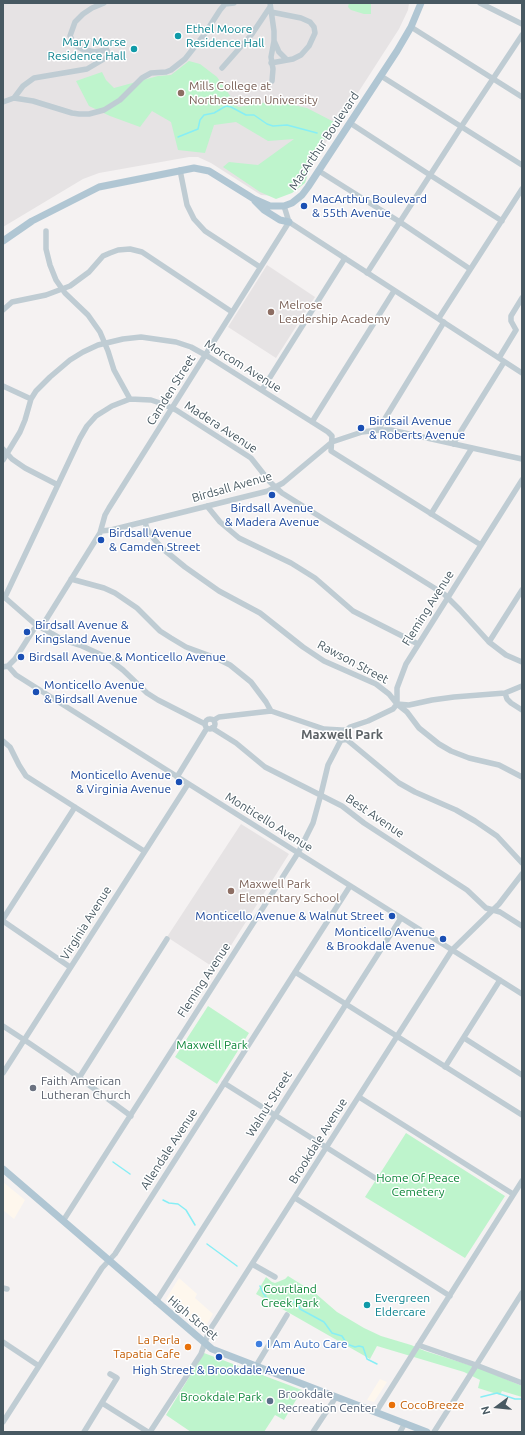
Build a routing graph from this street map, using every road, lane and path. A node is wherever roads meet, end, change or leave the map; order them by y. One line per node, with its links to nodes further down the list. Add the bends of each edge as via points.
1 (104, 3): 19 (street, via 83,14 75,22 70,36 75,45 82,50 107,50 109,56 88,69 34,78 23,86)
2 (234, 3): 19 (street, via 225,4 185,59 171,70 150,73 142,78 120,100 104,110 89,114 72,113)
3 (416, 3): 7 (main road)
4 (421, 3): 7 (main road, MacArthur Boulevard)
5 (480, 3): 8 (street)
6 (270, 7): 11 (street); 12 (street, via 310,22 314,27 315,33 305,51 298,57); 14 (street, via 252,34)
7 (416, 16): 9 (main road, MacArthur Boulevard)
8 (522, 24)
9 (411, 27): 15 (main road, MacArthur Boulevard); 16 (street)
10 (522, 35): 16 (street)
11 (274, 41): 12 (street, via 279,52); 13 (street)
12 (287, 60): 13 (street)
13 (271, 63): 17 (street)
14 (222, 68)
15 (381, 76): 21 (main road, MacArthur Boulevard); 22 (street)
16 (493, 78): 18 (street); 22 (street)
17 (272, 81)
18 (522, 97)
19 (14, 98): 20 (street)
20 (3, 102)
21 (350, 123): 25 (main road, MacArthur Boulevard); 26 (street)
22 (461, 126): 23 (street); 26 (street)
23 (522, 165)
24 (180, 170): 28 (main road, via 209,170); 34 (main road, via 99,186 32,221); 36 (street, via 187,205 194,220)
25 (319, 171): 29 (main road, MacArthur Boulevard, via 302,195); 32 (street)
26 (430, 175): 30 (street); 32 (street)
27 (522, 189): 30 (street)
28 (254, 199): 29 (main road, via 270,206); 31 (main road, via 264,210 280,220)
29 (284, 206): 31 (street)
30 (502, 221): 37 (street)
31 (289, 222): 35 (street); 36 (street, Camden Street)
32 (400, 222): 37 (street); 38 (street)
33 (46, 231): 39 (street, via 46,249 50,265)
34 (3, 241)
35 (345, 258): 38 (street); 53 (street)
36 (260, 268): 43 (street, Camden Street)
37 (470, 269): 44 (street)
38 (367, 273): 40 (street)
39 (62, 289): 42 (street, via 12,302); 43 (street, via 77,282 103,256 110,252 130,249 142,252); 47 (street, via 94,323)
40 (394, 291): 44 (street); 57 (street)
41 (522, 298): 46 (street, via 511,316 511,322)
42 (3, 310)
43 (232, 312): 48 (street, Camden Street)
44 (438, 318): 45 (street)
45 (444, 322): 49 (street); 58 (street)
46 (519, 331): 49 (street)
47 (105, 343): 48 (street, Morcom Avenue, via 140,337 155,338 191,347); 54 (street, Morcom Avenue, via 70,360 50,377); 55 (street, via 114,370)
48 (206, 355): 53 (street, Morcom Avenue); 56 (street, Camden Street)
49 (499, 358): 50 (street)
50 (504, 362): 51 (street); 60 (street)
51 (522, 373)
52 (3, 386): 54 (street)
53 (262, 390): 57 (street, Morcom Avenue)
54 (31, 399): 62 (street, Morcom Avenue, via 20,432)
55 (130, 399): 56 (street, Madera Avenue, via 151,400); 66 (street, Madera Avenue, via 104,410 91,421)
56 (172, 408): 67 (street, Madera Avenue, via 251,458); 71 (street, Camden Street, via 109,508)
57 (312, 422): 59 (street, Morcom Avenue, via 332,436)
58 (378, 430): 59 (street, Birdsall Avenue, via 352,434); 60 (street, Birdsall Avenue, via 391,430)
59 (332, 442): 67 (street, Birdsall Avenue); 69 (street, Morcom Avenue, via 331,451)
60 (453, 444): 61 (street, Birdsall Avenue)
61 (472, 448): 63 (street, Birdsall Avenue); 69 (street)
62 (5, 451): 64 (street, Morcom Avenue); 66 (street, via 25,468)
63 (522, 459)
64 (3, 460)
65 (522, 480): 72 (street, Fleming Avenue)
66 (58, 485): 75 (street, Madera Avenue)
67 (276, 487): 68 (street, Birdsall Avenue); 76 (street, Madera Avenue)
68 (208, 506): 70 (street, Birdsall Avenue); 79 (street, via 220,522 239,538 291,563 315,578 353,611)
69 (432, 514): 72 (street, Morcom Avenue)
70 (146, 522): 71 (street, Birdsall Avenue); 84 (street, Rawson Street, via 147,529 163,549 195,575 260,613 324,661 376,684 389,694)
71 (101, 531): 73 (street)
72 (480, 545): 76 (street, Fleming Avenue)
73 (71, 579): 77 (street); 86 (street, via 104,588 137,608 160,631 171,638 230,665 251,682)
74 (522, 590): 78 (street)
75 (4, 596): 77 (street)
76 (448, 598): 78 (street, Madera Avenue); 79 (street, Fleming Avenue)
77 (39, 626): 81 (street, via 34,629 15,660); 87 (street, via 63,640 106,657 146,693)
78 (489, 642): 80 (street, Madera Avenue, via 506,655)
79 (418, 644): 84 (street, Fleming Avenue, via 406,664 397,688)
80 (522, 662)
81 (5, 666): 94 (street, Monticello Avenue)
82 (522, 686): 83 (street)
83 (505, 693): 84 (street, via 454,697 409,705); 85 (street, via 507,699)
84 (396, 704): 91 (street, via 393,709); 95 (street, Rawson Street, via 407,712 423,732 451,751 499,765)
85 (522, 710)
86 (271, 711): 88 (street, via 218,717); 90 (street)
87 (188, 714): 88 (street); 89 (street, Best Avenue)
88 (212, 720): 89 (street, via 215,723)
89 (208, 727): 94 (street); 97 (street, Best Avenue, via 236,743 265,767)
90 (324, 729): 91 (street); 92 (street)
91 (343, 730): 92 (street, via 338,733); 92 (street, via 348,734)
92 (342, 739): 97 (street, Fleming Avenue, via 328,765); 101 (street, via 400,783 456,810 492,832)
93 (3, 741): 98 (street, via 10,747 26,776)
94 (177, 777): 96 (street, Monticello Avenue)
95 (522, 777)
96 (188, 784): 99 (street, Virginia Avenue); 100 (street, Monticello Avenue)
97 (321, 794): 100 (street, Fleming Avenue, via 313,823); 104 (street, Best Avenue, via 467,890 486,908)
98 (75, 807): 99 (street); 106 (street)
99 (144, 851): 110 (street, Virginia Avenue)
100 (298, 853): 103 (street, Monticello Avenue); 127 (street, Fleming Avenue)
101 (522, 863)
102 (522, 874): 104 (street, Brookdale Avenue)
103 (350, 886): 105 (street, Monticello Avenue); 111 (street, Allendale Avenue)
104 (493, 910): 107 (street, Best Avenue); 109 (street, Brookdale Avenue)
105 (401, 918): 109 (street, Monticello Avenue); 114 (street, Walnut Street)
106 (3, 920): 110 (street)
107 (522, 926)
108 (167, 939): 122 (street)
109 (452, 950): 112 (street, Monticello Avenue); 116 (street, Brookdale Avenue)
110 (70, 968): 118 (street, Virginia Avenue)
111 (295, 972): 114 (street); 123 (street, Allendale Avenue)
112 (500, 980): 113 (street, Monticello Avenue); 117 (street)
113 (522, 994)
114 (346, 1004): 116 (street); 125 (street, Walnut Street)
115 (3, 1026): 118 (street)
116 (397, 1036): 119 (street); 124 (street, Brookdale Avenue)
117 (464, 1038): 119 (street); 121 (street)
118 (24, 1040): 120 (street, Virginia Avenue); 122 (street)
119 (445, 1067): 126 (street)
120 (3, 1073)
121 (522, 1075)
122 (79, 1078): 127 (street)
123 (224, 1083): 125 (street); 135 (street, Allendale Avenue)
124 (359, 1097): 128 (street, Brookdale Avenue); 132 (street)
125 (276, 1115): 128 (street); 140 (street, Walnut Street)
126 (522, 1115)
127 (131, 1116): 134 (street, Fleming Avenue)
128 (326, 1147): 130 (street); 133 (street, Brookdale Avenue)
129 (3, 1169): 134 (main road, High Street)
130 (375, 1178)
131 (522, 1181): 132 (street)
132 (513, 1194): 139 (street)
133 (295, 1198): 136 (street, Brookdale Avenue); 139 (street)
134 (63, 1221): 135 (main road, High Street)
135 (109, 1260): 140 (main road, High Street); 146 (street, Allendale Avenue)
136 (252, 1264): 137 (street); 143 (street, Brookdale Avenue, via 209,1331)
137 (275, 1277)
138 (522, 1293): 145 (street)
139 (450, 1296): 144 (street)
140 (156, 1302): 143 (main road, High Street)
141 (287, 1316): 147 (street)
142 (3, 1342): 146 (street)
143 (205, 1343): 147 (main road, High Street, via 212,1349); 156 (street, Brookdale Avenue, via 201,1354)
144 (418, 1345): 145 (street); 152 (street)
145 (476, 1365): 149 (street); 160 (street)
146 (39, 1366): 153 (street, Allendale Avenue)
147 (256, 1366): 150 (main road, High Street)
148 (110, 1374): 151 (street, via 117,1378)
149 (522, 1383)
150 (336, 1397): 152 (main road, High Street); 157 (street)
151 (102, 1403): 155 (street); 156 (street)
152 (376, 1412): 154 (main road, High Street)
153 (3, 1422)
154 (405, 1424): 158 (street); 159 (main road, High Street)
155 (84, 1432)
156 (149, 1432)
157 (313, 1432)
158 (400, 1432)
159 (427, 1432)
160 (434, 1432)

